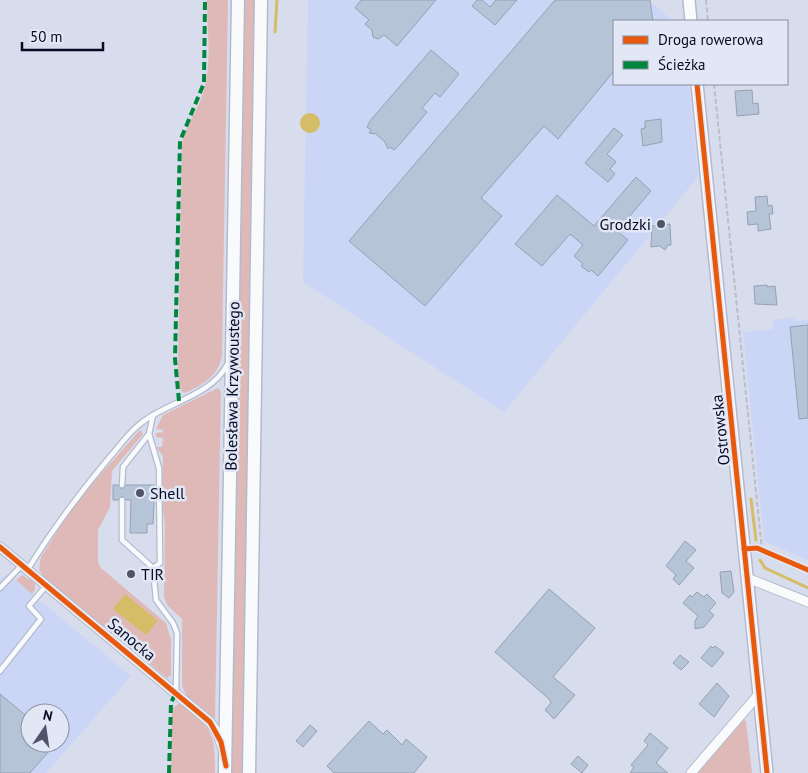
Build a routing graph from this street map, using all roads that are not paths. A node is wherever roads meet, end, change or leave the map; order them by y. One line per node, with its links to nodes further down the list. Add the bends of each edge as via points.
1 (238, 0): 6 (main road, Bolesława Krzywoustego)
2 (261, 0): 22 (main road, Bolesława Krzywoustego)
3 (689, 0): 4 (street)
4 (691, 20)
5 (698, 85): 14 (street, Ostrowska)
6 (232, 352): 7 (lane, via 225,370 211,384); 21 (main road, Bolesława Krzywoustego)
7 (153, 415): 8 (lane); 12 (lane, via 135,428 72,501)
8 (149, 434): 9 (lane, via 124,467); 13 (lane, via 159,468 160,559)
9 (122, 485)
10 (122, 500): 13 (lane, via 122,540)
11 (0, 547): 12 (street, Sanocka)
12 (25, 567): 15 (street, Sanocka); 16 (lane)
13 (153, 568): 19 (lane, via 156,600 177,633)
14 (747, 578): 17 (street); 20 (street, Ostrowska)
15 (47, 585): 18 (lane, via 29,606 41,619); 19 (street, Sanocka)
16 (0, 588)
17 (808, 602)
18 (0, 671)
19 (176, 692): 21 (street, Sanocka, via 215,728)
20 (759, 694): 23 (street); 24 (street, Ostrowska)
21 (226, 770)
22 (249, 773)
23 (691, 773)
24 (767, 773)

